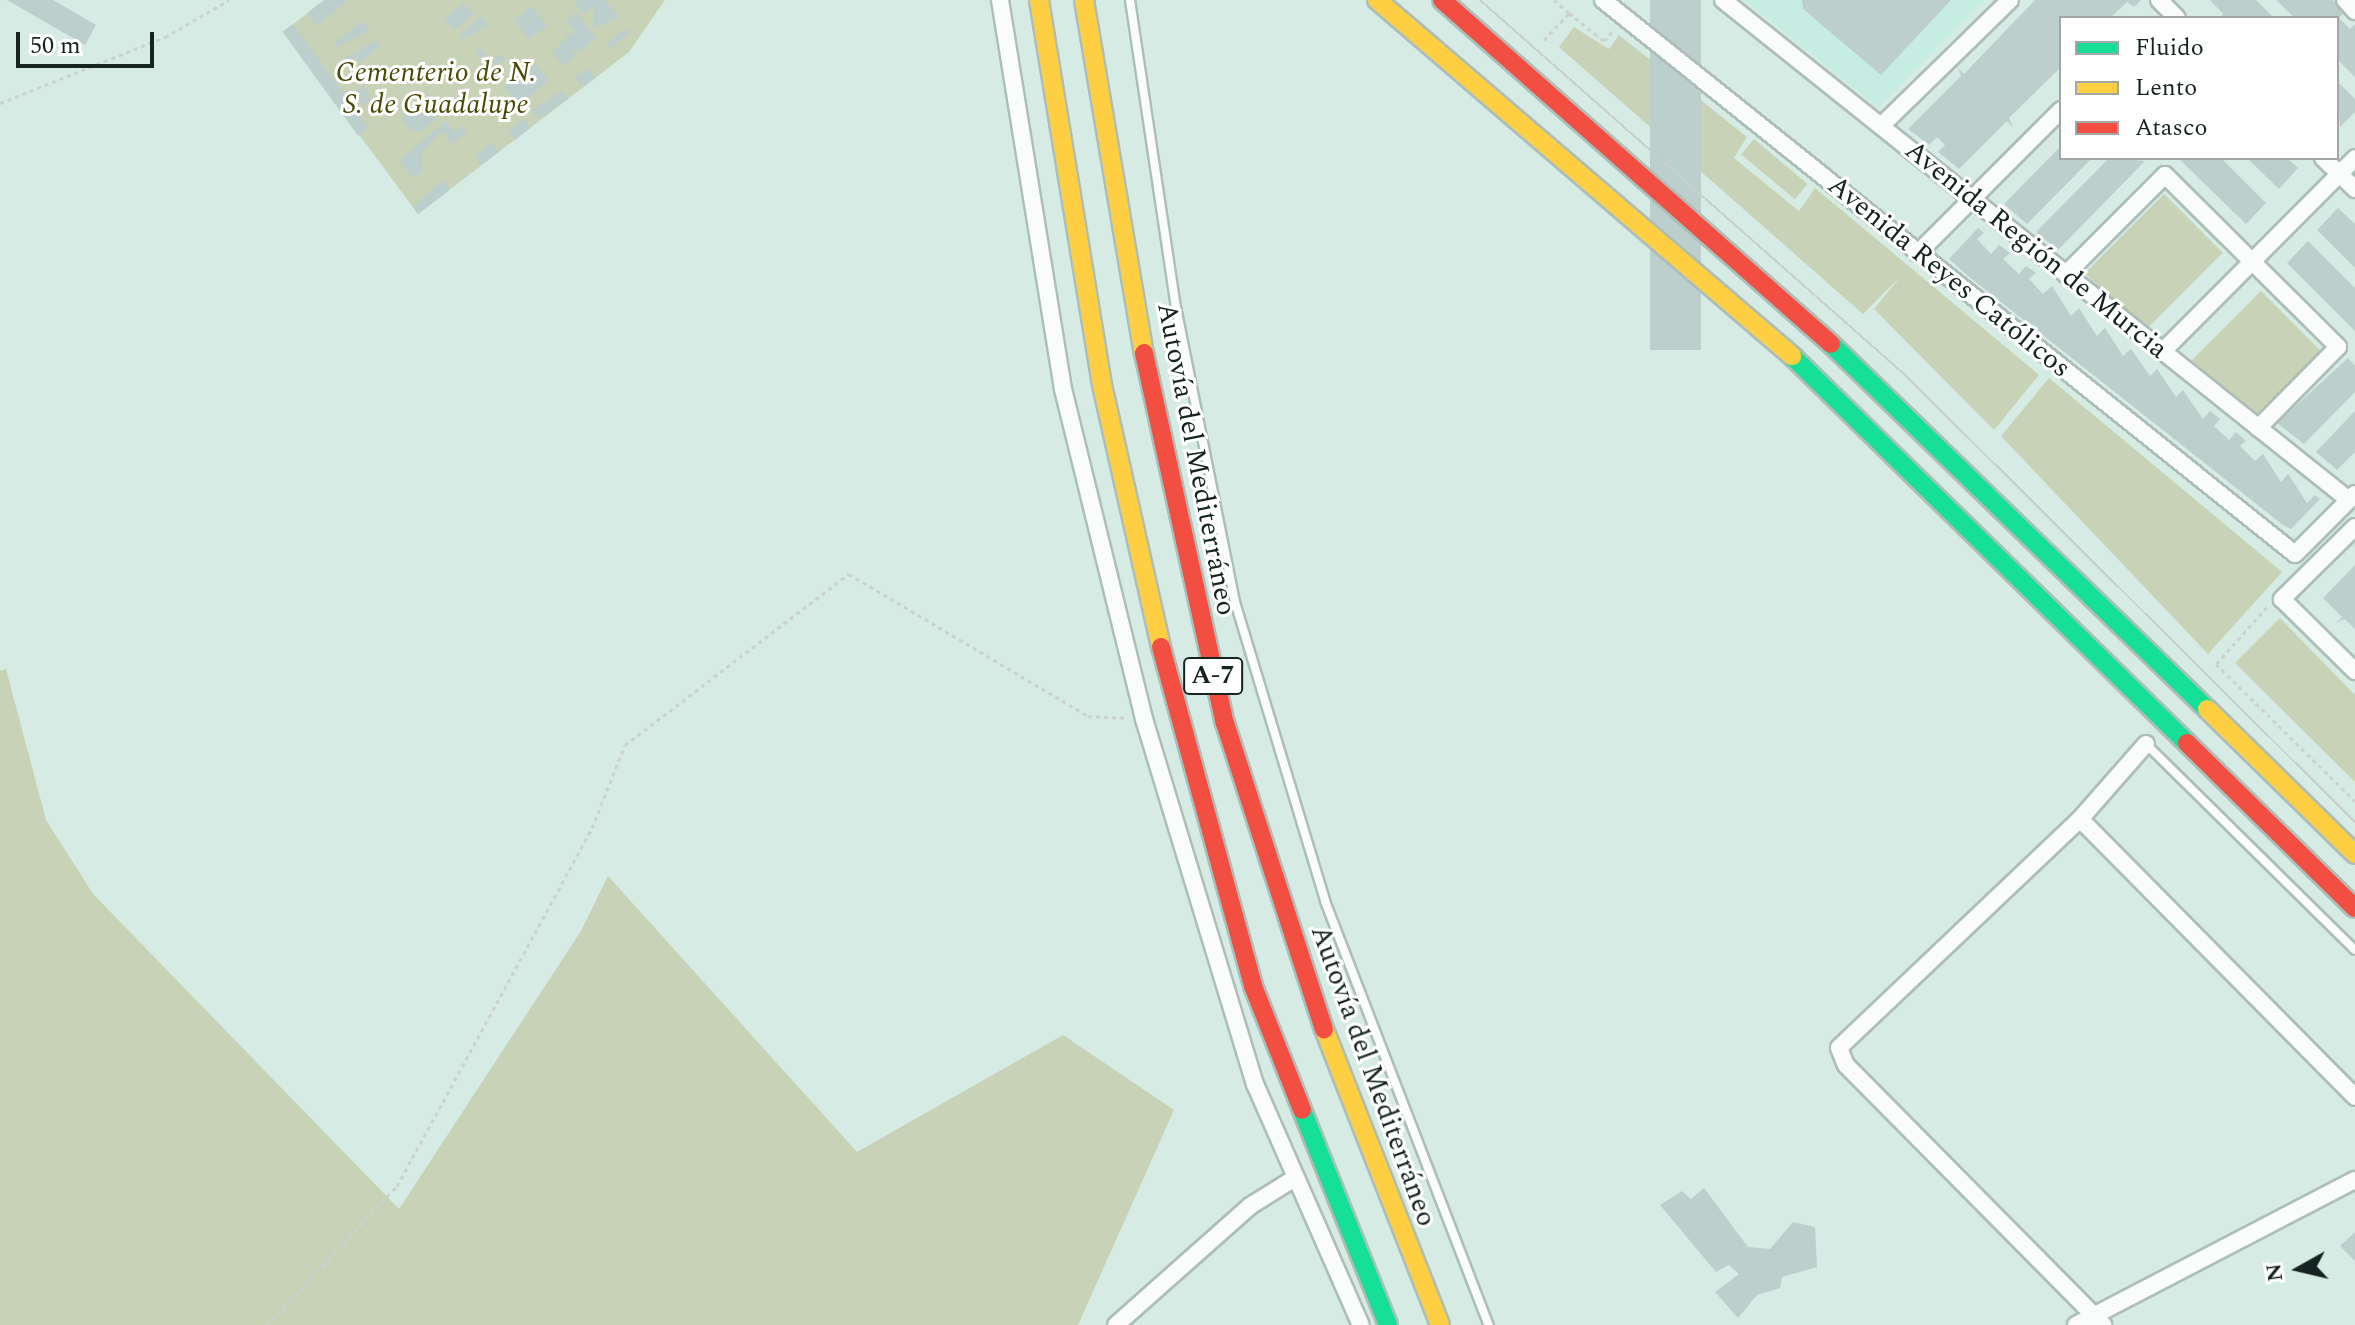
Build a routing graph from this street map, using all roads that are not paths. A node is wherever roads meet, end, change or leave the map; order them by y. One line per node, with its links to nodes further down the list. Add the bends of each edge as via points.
1 (1000, 0): 33 (street, via 1063,389 1144,719 1255,1084)
2 (1039, 0): 38 (main road, A-7, via 1102,385 1179,727 1253,986)
3 (1084, 0): 39 (main road, Autovía del Mediterráneo / A-7, via 1143,347 1225,723 1305,982)
4 (1130, 0): 40 (lane, via 1176,307 1235,602 1325,901)
5 (1377, 0): 30 (main road, via 1817,377)
6 (1442, 0): 29 (main road, via 1862,371)
7 (1603, 0): 19 (street, Avenida Reyes Católicos)
8 (1723, 0): 13 (street, Avenida Región de Murcia)
9 (2010, 0): 13 (street)
10 (2345, 0): 11 (street)
11 (2355, 11)
12 (2059, 112): 18 (street)
13 (1881, 126): 18 (street, Avenida Región de Murcia)
14 (2355, 158): 16 (street)
15 (2325, 160): 16 (street)
16 (2339, 174): 17 (street); 20 (street)
17 (2355, 189)
18 (1972, 199): 19 (street); 21 (street, Avenida Región de Murcia)
19 (1918, 253): 24 (street, Avenida Reyes Católicos, via 2295,554)
20 (2253, 262): 21 (street, via 2165,175); 22 (street); 23 (street, via 2338,347)
21 (2066, 274): 22 (street, Avenida Región de Murcia)
22 (2163, 351): 23 (street, Avenida Región de Murcia)
23 (2258, 428): 24 (street, Avenida Región de Murcia)
24 (2352, 497)
25 (2355, 527): 26 (street, via 2276,598)
26 (2355, 671)
27 (2146, 744): 28 (street); 31 (lane)
28 (2080, 819): 32 (street); 35 (street, via 1839,1048 1846,1065)
29 (2355, 854)
30 (2355, 908)
31 (2355, 950)
32 (2355, 1097)
33 (1295, 1178): 36 (street, via 1250,1206); 37 (street)
34 (2355, 1180): 35 (street)
35 (2089, 1312): 41 (street); 42 (street)
36 (1116, 1325)
37 (1361, 1325)
38 (1388, 1325)
39 (1440, 1325)
40 (1489, 1325)
41 (2076, 1325)
42 (2103, 1325)

